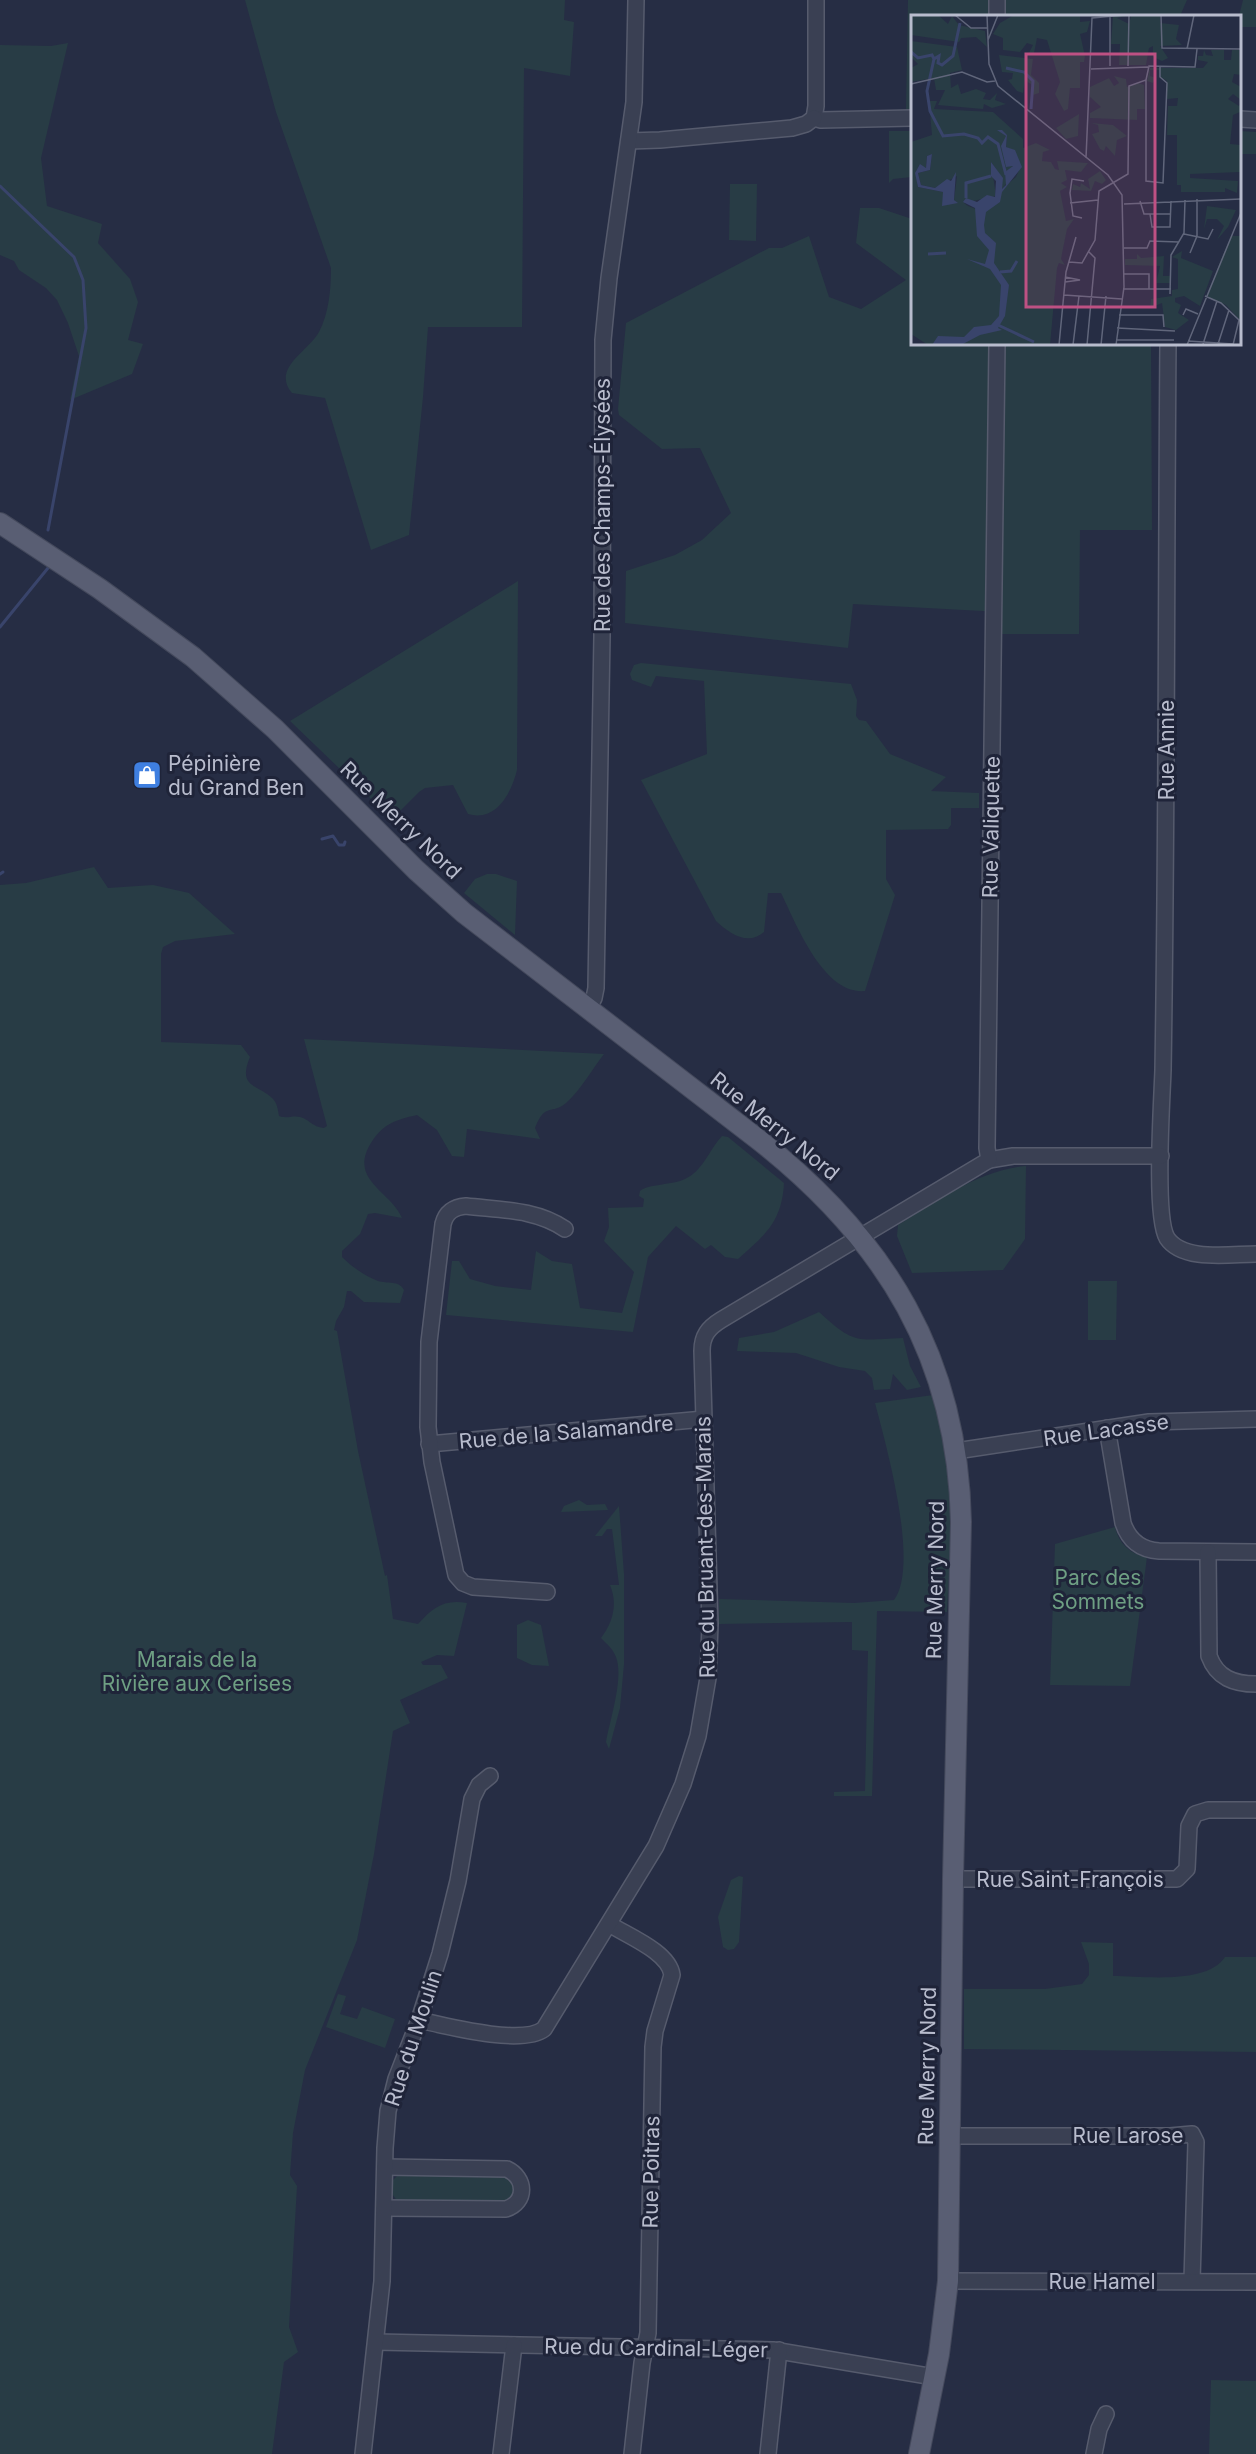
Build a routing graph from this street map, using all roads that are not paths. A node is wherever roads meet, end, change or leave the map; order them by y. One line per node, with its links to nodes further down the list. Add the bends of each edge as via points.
1 (636, 0): 7 (street, Rue des Champs-Élysées, via 634,102)
2 (816, 0): 3 (street)
3 (814, 118): 4 (street); 7 (street, via 792,128)
4 (911, 118)
5 (1241, 119): 6 (street)
6 (1256, 120)
7 (629, 141): 11 (street, Rue des Champs-Élysées, via 603,340 596,988)
8 (998, 345): 13 (street, Rue Valiquette)
9 (1168, 345): 12 (street, Rue Annie)
10 (0, 523): 11 (main road, Rue Merry Nord, via 193,657 275,729 439,891)
11 (588, 1010): 15 (main road, Rue Merry Nord, via 781,1157)
12 (1161, 1156): 13 (street, via 1013,1156); 16 (street, Rue Annie, via 1163,1228 1173,1245 1191,1254)
13 (989, 1160): 15 (street)
14 (565, 1230): 20 (street, via 544,1217 527,1213 466,1206 446,1215 429,1342)
15 (860, 1236): 17 (street, Rue du Bruant-des-Marais, via 711,1327 702,1344); 21 (main road, Rue Merry Nord, via 897,1289 922,1337 941,1388)
16 (1256, 1254)
17 (704, 1419): 20 (street, Rue de la Salamandre); 29 (street, Rue du Bruant-des-Marais, via 710,1630 704,1707 693,1755 675,1805 656,1846)
18 (1256, 1419): 19 (street, Rue Lacasse, via 1175,1420)
19 (1107, 1428): 21 (street, Rue Lacasse); 22 (street, via 1123,1523 1130,1538 1151,1550)
20 (429, 1444): 24 (street, via 459,1579 473,1587)
21 (956, 1451): 28 (main road, Rue Merry Nord, via 961,1551)
22 (1208, 1552): 23 (street); 25 (street, via 1209,1656 1216,1670 1228,1680)
23 (1256, 1552)
24 (547, 1592)
25 (1256, 1684)
26 (490, 1776): 30 (street, Rue du Moulin, via 479,1785 472,1799 452,1906)
27 (1256, 1810): 28 (street, Rue Saint-François, via 1208,1810 1195,1815 1189,1826 1185,1873 1172,1879)
28 (952, 1879): 31 (main road, Rue Merry Nord)
29 (609, 1924): 30 (street, Rue du Bruant-des-Marais, via 540,2032 484,2033); 39 (street, Rue Poitras, via 664,1957 672,1971 653,2047)
30 (419, 2020): 32 (street, Rue du Moulin, via 392,2094)
31 (951, 2136): 34 (main road, Rue Merry Nord); 35 (street, Rue Larose, via 1192,2134 1196,2142)
32 (385, 2167): 33 (street, Rue du Moulin); 33 (street, via 507,2169 519,2177 522,2189 517,2203 503,2210)
33 (384, 2208): 37 (street, Rue du Moulin)
34 (948, 2281): 35 (street, Rue Hamel); 41 (main road, Rue Merry Nord)
35 (1192, 2281): 36 (street, Rue Hamel)
36 (1256, 2282)
37 (375, 2342): 38 (street, Rue du Cardinal-Léger); 43 (street, Rue du Moulin)
38 (514, 2345): 39 (street, Rue du Cardinal-Léger); 44 (street)
39 (645, 2347): 40 (street, Rue du Cardinal-Léger); 45 (street, Rue Poitras)
40 (779, 2350): 41 (street, Rue du Cardinal-Léger); 46 (street)
41 (934, 2377): 47 (main road, Rue Merry Nord)
42 (1106, 2414): 48 (street)
43 (363, 2454)
44 (501, 2454)
45 (632, 2454)
46 (768, 2454)
47 (919, 2454)
48 (1094, 2454)

